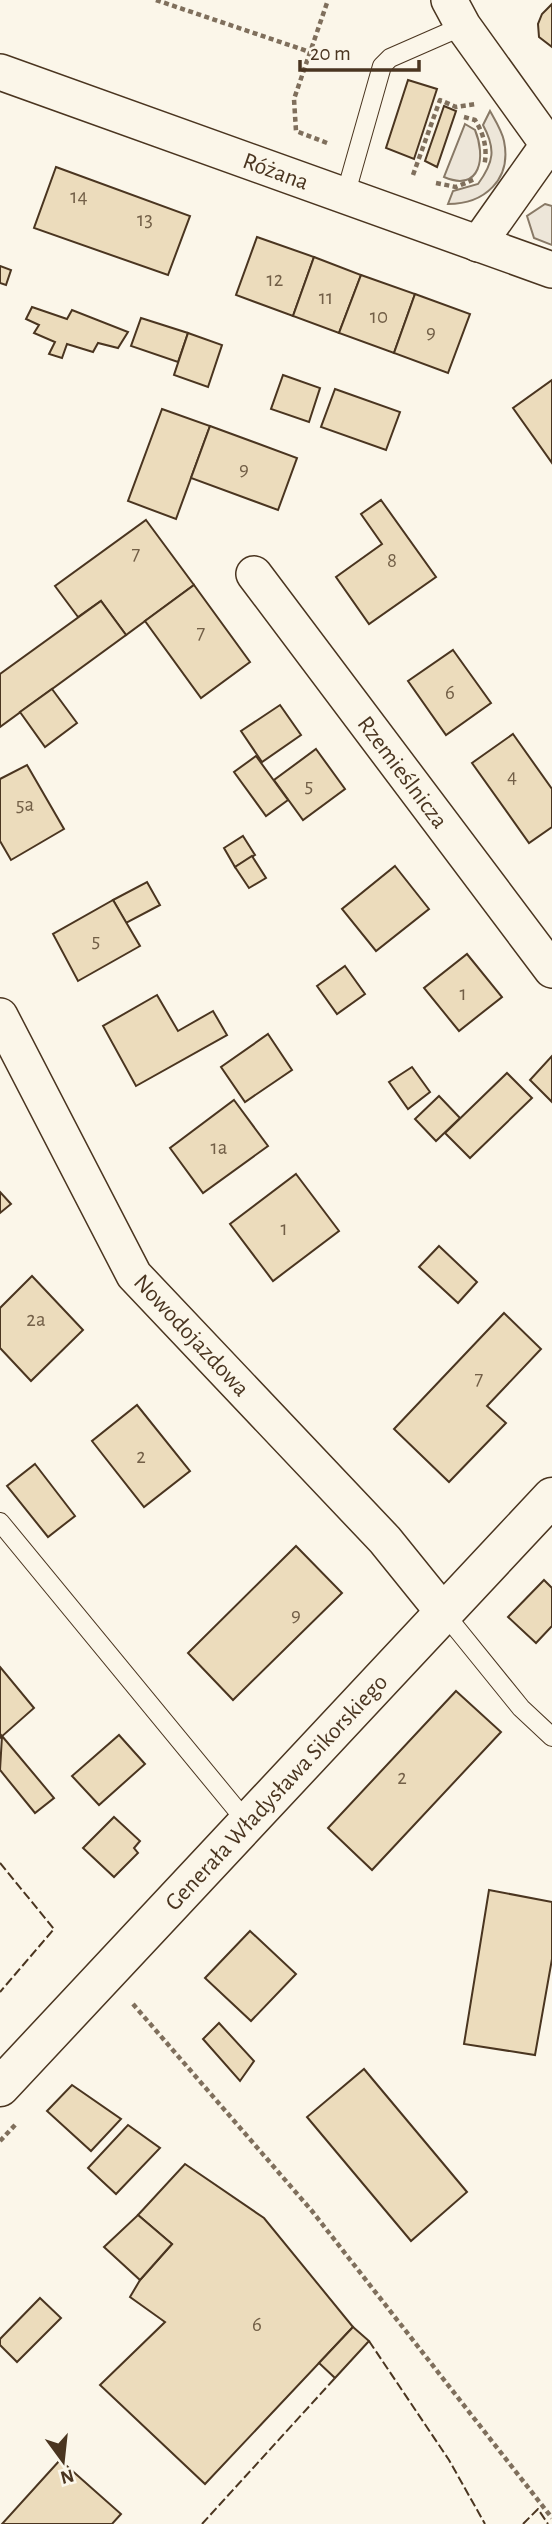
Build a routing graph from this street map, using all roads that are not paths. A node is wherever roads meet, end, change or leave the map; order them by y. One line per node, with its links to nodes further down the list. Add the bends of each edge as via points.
1 (460, 9): 3 (street); 4 (lane, via 382,66)
2 (0, 72): 4 (street, Różana)
3 (550, 148): 5 (street)
4 (345, 196): 5 (street, Różana)
5 (478, 244): 6 (street, Różana)
6 (552, 271)
7 (254, 574): 8 (street, Rzemieślnicza)
8 (552, 970)
9 (0, 1016): 12 (street, Nowodojazdowa, via 134,1275 385,1540)
10 (552, 1497): 12 (street, Generała Władysława Sikorskiego)
11 (0, 1522): 14 (lane)
12 (444, 1613): 13 (lane, via 521,1709); 14 (street, Generała Władysława Sikorskiego)
13 (552, 1737)
14 (246, 1821): 15 (street, Generała Władysława Sikorskiego)
15 (0, 2087)

